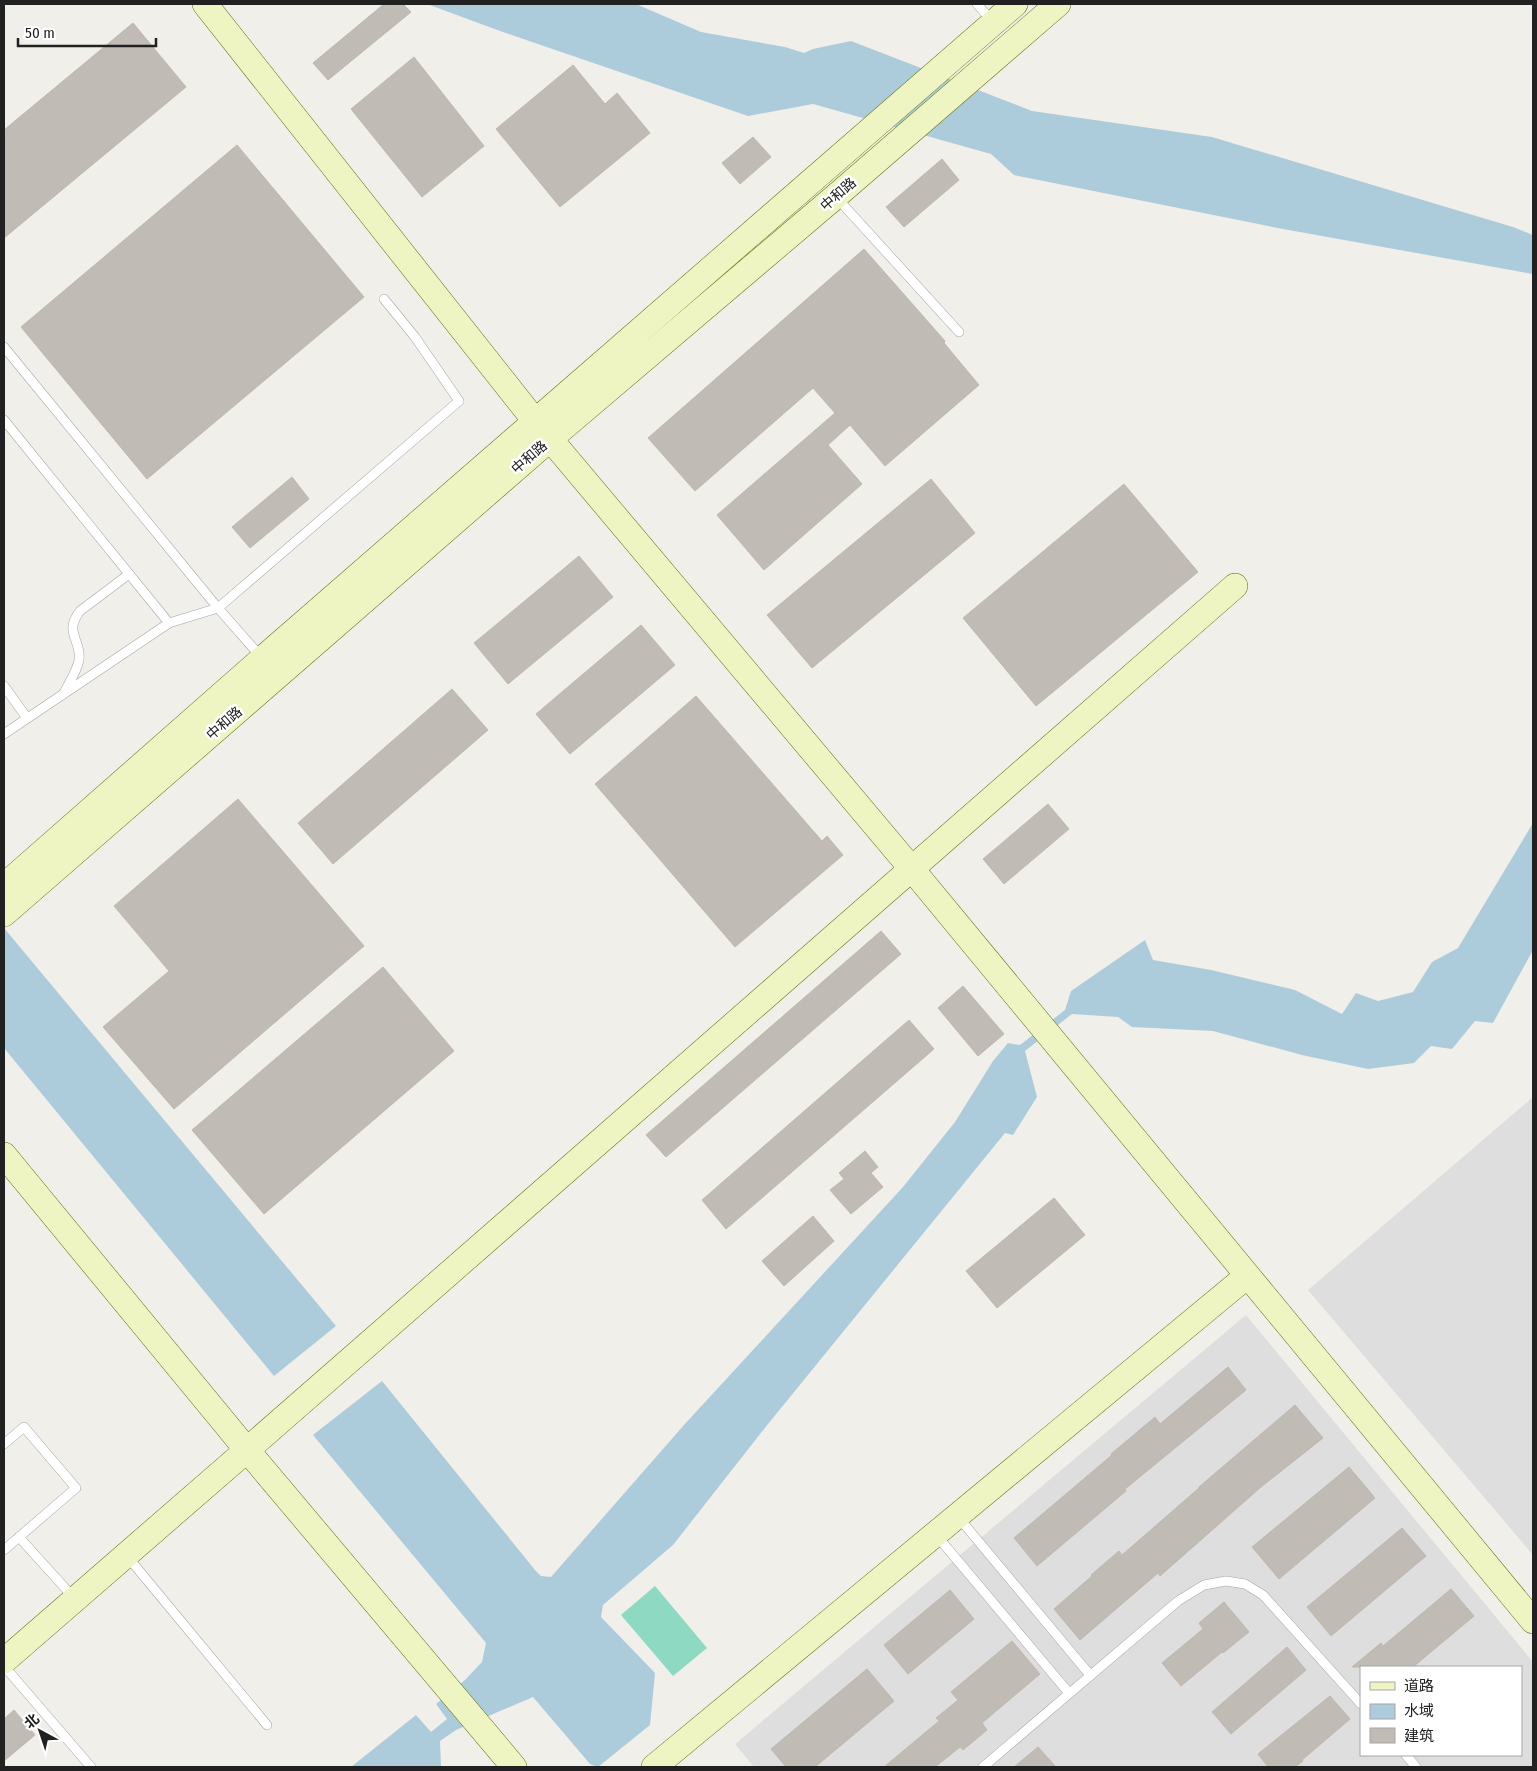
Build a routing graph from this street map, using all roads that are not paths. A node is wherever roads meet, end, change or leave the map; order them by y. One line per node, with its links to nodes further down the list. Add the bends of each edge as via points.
1 (205, 4): 11 (street)
2 (977, 4): 5 (lane)
3 (1015, 4): 5 (street, 中和路)
4 (1058, 4): 6 (street, 中和路)
5 (993, 23): 11 (street, 中和路)
6 (836, 196): 8 (lane); 11 (street, 中和路)
7 (384, 299): 14 (lane, via 460,402)
8 (959, 332)
9 (4, 347): 14 (lane)
10 (4, 420): 12 (lane)
11 (543, 430): 16 (street, 中和路); 21 (street); 23 (street, 中和路)
12 (129, 574): 15 (lane); 18 (lane, via 74,619 72,629 79,663)
13 (1234, 586): 21 (street)
14 (218, 608): 15 (lane); 16 (lane)
15 (169, 623): 18 (lane)
16 (262, 659): 22 (street, 中和路)
17 (4, 686): 19 (lane)
18 (64, 694): 19 (lane)
19 (28, 718): 20 (lane)
20 (4, 734)
21 (911, 868): 25 (street); 27 (street)
22 (4, 886)
23 (4, 914)
24 (4, 1155): 27 (street)
25 (1247, 1276): 28 (street); 34 (street)
26 (4, 1444): 30 (lane, via 24,1427 76,1488)
27 (247, 1450): 32 (street); 43 (street)
28 (957, 1516): 29 (street); 37 (lane)
29 (935, 1534): 38 (lane); 44 (street)
30 (19, 1537): 31 (lane); 33 (lane)
31 (4, 1550)
32 (126, 1555): 33 (street); 40 (lane)
33 (75, 1600): 35 (street)
34 (1533, 1621)
35 (4, 1661)
36 (4, 1666): 42 (lane)
37 (1090, 1674): 38 (lane); 39 (lane, via 1178,1601 1204,1585 1226,1581 1245,1584 1263,1595)
38 (1068, 1693): 45 (lane)
39 (1360, 1703)
40 (267, 1725)
41 (1407, 1756): 46 (lane)
42 (90, 1767)
43 (514, 1767)
44 (654, 1767)
45 (983, 1767)
46 (1416, 1767)

